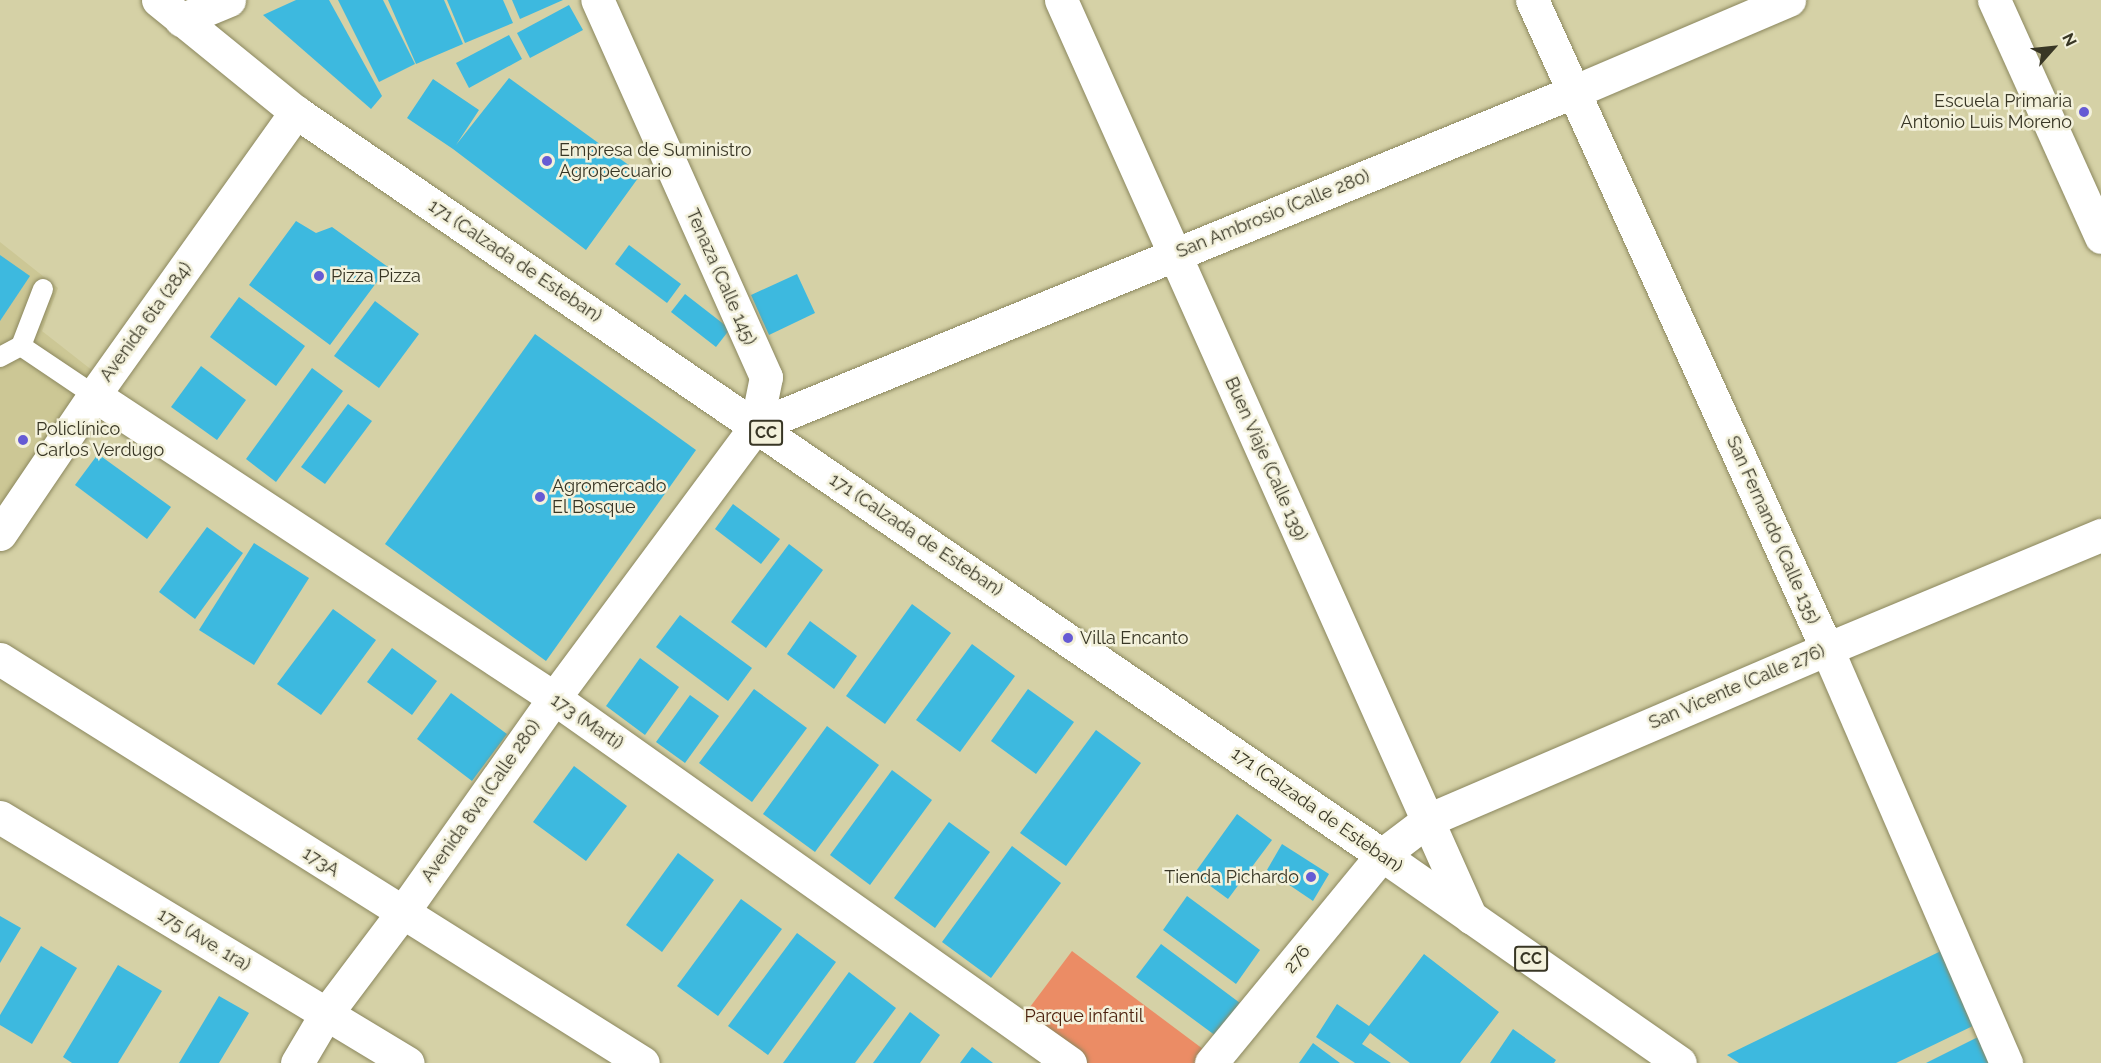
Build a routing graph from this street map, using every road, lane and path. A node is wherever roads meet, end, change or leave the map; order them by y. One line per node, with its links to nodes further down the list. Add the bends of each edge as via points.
1 (229, 0): 7 (street)
2 (597, 0): 16 (street, Tenaza (Calle 145), via 766,377)
3 (1061, 0): 11 (street, Buen Viaje (Calle 139))
4 (1532, 0): 8 (street, San Fernando (Calle 135))
5 (1789, 0): 8 (street, San Ambrosio (Calle 280))
6 (1994, 0): 10 (street)
7 (170, 10): 9 (street, 171 (Calzada de Esteban) / CC)
8 (1574, 92): 11 (street, San Ambrosio (Calle 280)); 19 (street, San Fernando (Calle 135))
9 (296, 112): 15 (street, Avenida 6ta (284)); 16 (street, 171 (Calzada de Esteban) / CC)
10 (2101, 237)
11 (1174, 254): 16 (street, San Ambrosio (Calle 280)); 23 (street, Buen Viaje (Calle 139))
12 (43, 289): 13 (lane)
13 (21, 346): 14 (lane); 15 (lane)
14 (0, 357)
15 (94, 394): 17 (street, Avenida 6ta (284)); 21 (street, 173 (Martí))
16 (756, 426): 21 (street, Avenida 8va (Calle 280)); 24 (street, 171 (Calzada de Esteban) / CC)
17 (0, 534)
18 (2101, 535): 19 (street, San Vicente (Calle 276))
19 (1827, 649): 23 (street, San Vicente (Calle 276)); 34 (street, San Fernando (Calle 135))
20 (0, 660): 25 (street, 173A)
21 (554, 698): 25 (street, Avenida 8va (Calle 280)); 31 (street, 173 (Martí))
22 (0, 817): 27 (street, 175 (Ave. 1ra))
23 (1428, 820): 24 (street, San Vicente (Calle 276)); 26 (street, Buen Viaje (Calle 139))
24 (1382, 855): 26 (street, 171 (Calzada de Esteban) / CC); 32 (street, 276)
25 (402, 913): 27 (street, Avenida 8va (Calle 280)); 30 (street, 173A)
26 (1472, 918): 33 (street, 171 (Calzada de Esteban) / CC)
27 (326, 1014): 28 (street, Avenida 8va (Calle 280)); 29 (street, 175 (Ave. 1ra))
28 (297, 1063)
29 (408, 1063)
30 (643, 1063)
31 (1070, 1063)
32 (1211, 1063)
33 (1680, 1063)
34 (2006, 1063)

